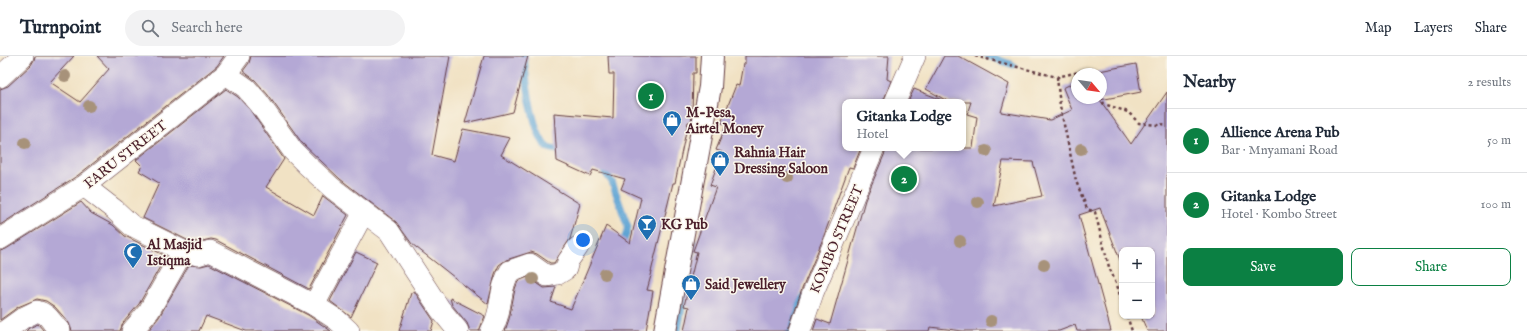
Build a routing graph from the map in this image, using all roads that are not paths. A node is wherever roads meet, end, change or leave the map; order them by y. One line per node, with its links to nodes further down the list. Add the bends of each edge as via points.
1 (23, 56): 6 (street)
2 (239, 56): 5 (street, FARU STREET)
3 (712, 56): 21 (street, via 710,87)
4 (915, 56): 7 (street)
5 (226, 74): 9 (street, FARU STREET); 10 (street, via 246,88 306,165)
6 (0, 77)
7 (896, 99)
8 (873, 151): 22 (street, KOMBO STREET, via 813,293)
9 (84, 186): 11 (street, FARU STREET); 13 (street, via 131,225)
10 (364, 212): 14 (street); 19 (street, via 389,231 440,309)
11 (0, 239)
12 (578, 247): 20 (street, via 568,261 566,269 558,274 547,276 530,264 510,271 503,285 496,324)
13 (183, 251): 14 (street, via 198,255 210,251); 17 (street, via 149,311)
14 (314, 305): 18 (street)
15 (5, 331): 16 (street, via 37,311 51,318 54,326)
16 (60, 331)
17 (132, 331)
18 (349, 331)
19 (458, 331)
20 (491, 331)
21 (665, 331)
22 (800, 331)

